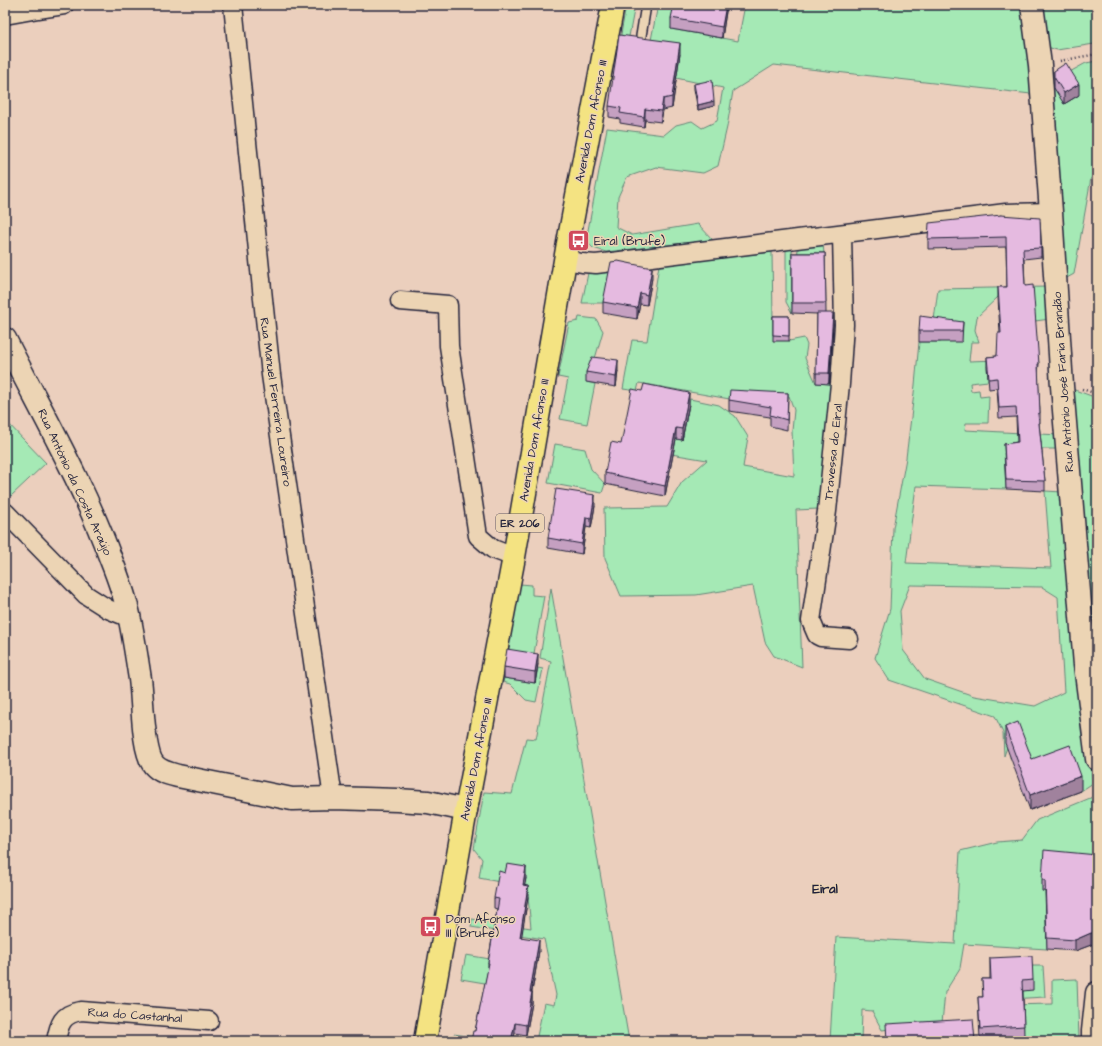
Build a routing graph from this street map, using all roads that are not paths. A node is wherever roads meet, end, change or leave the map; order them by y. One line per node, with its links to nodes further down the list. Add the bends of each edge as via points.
1 (64, 5): 6 (street)
2 (233, 5): 18 (street, Rua Manuel Ferreira Loureiro, via 271,375)
3 (613, 5): 10 (main road, Avenida Dom Afonso III / ER 206)
4 (646, 5): 7 (lane)
5 (1032, 5): 8 (street, Rua António José Faria Brandão, via 1040,65)
6 (5, 15)
7 (641, 36)
8 (1051, 212): 9 (street, via 1006,214); 17 (street, Rua António José Faria Brandão, via 1062,386 1085,665)
9 (842, 234): 10 (street, via 596,264); 16 (street, Travessa do Eiral, via 844,325 840,384 827,511 811,621 816,635)
10 (565, 260): 14 (main road, Avenida Dom Afonso III / ER 206)
11 (400, 301): 14 (street, via 448,305 449,346 478,536 494,549)
12 (5, 339): 15 (street, Rua António da Costa Araújo, via 100,528)
13 (5, 512): 15 (street, via 86,595 108,609)
14 (514, 557): 19 (main road, Avenida Dom Afonso III / ER 206)
15 (130, 618): 18 (street, Rua António da Costa Araújo, via 146,741 154,766 178,776 292,799)
16 (849, 639)
17 (1097, 759)
18 (333, 798): 19 (street, Rua António da Costa Araújo, via 428,802)
19 (466, 810): 23 (main road, Avenida Dom Afonso III / ER 206)
20 (1097, 993): 24 (street)
21 (209, 1021): 22 (street, Rua do Castanhal, via 81,1011 64,1018 59,1026)
22 (56, 1041)
23 (425, 1041)
24 (1093, 1041)

